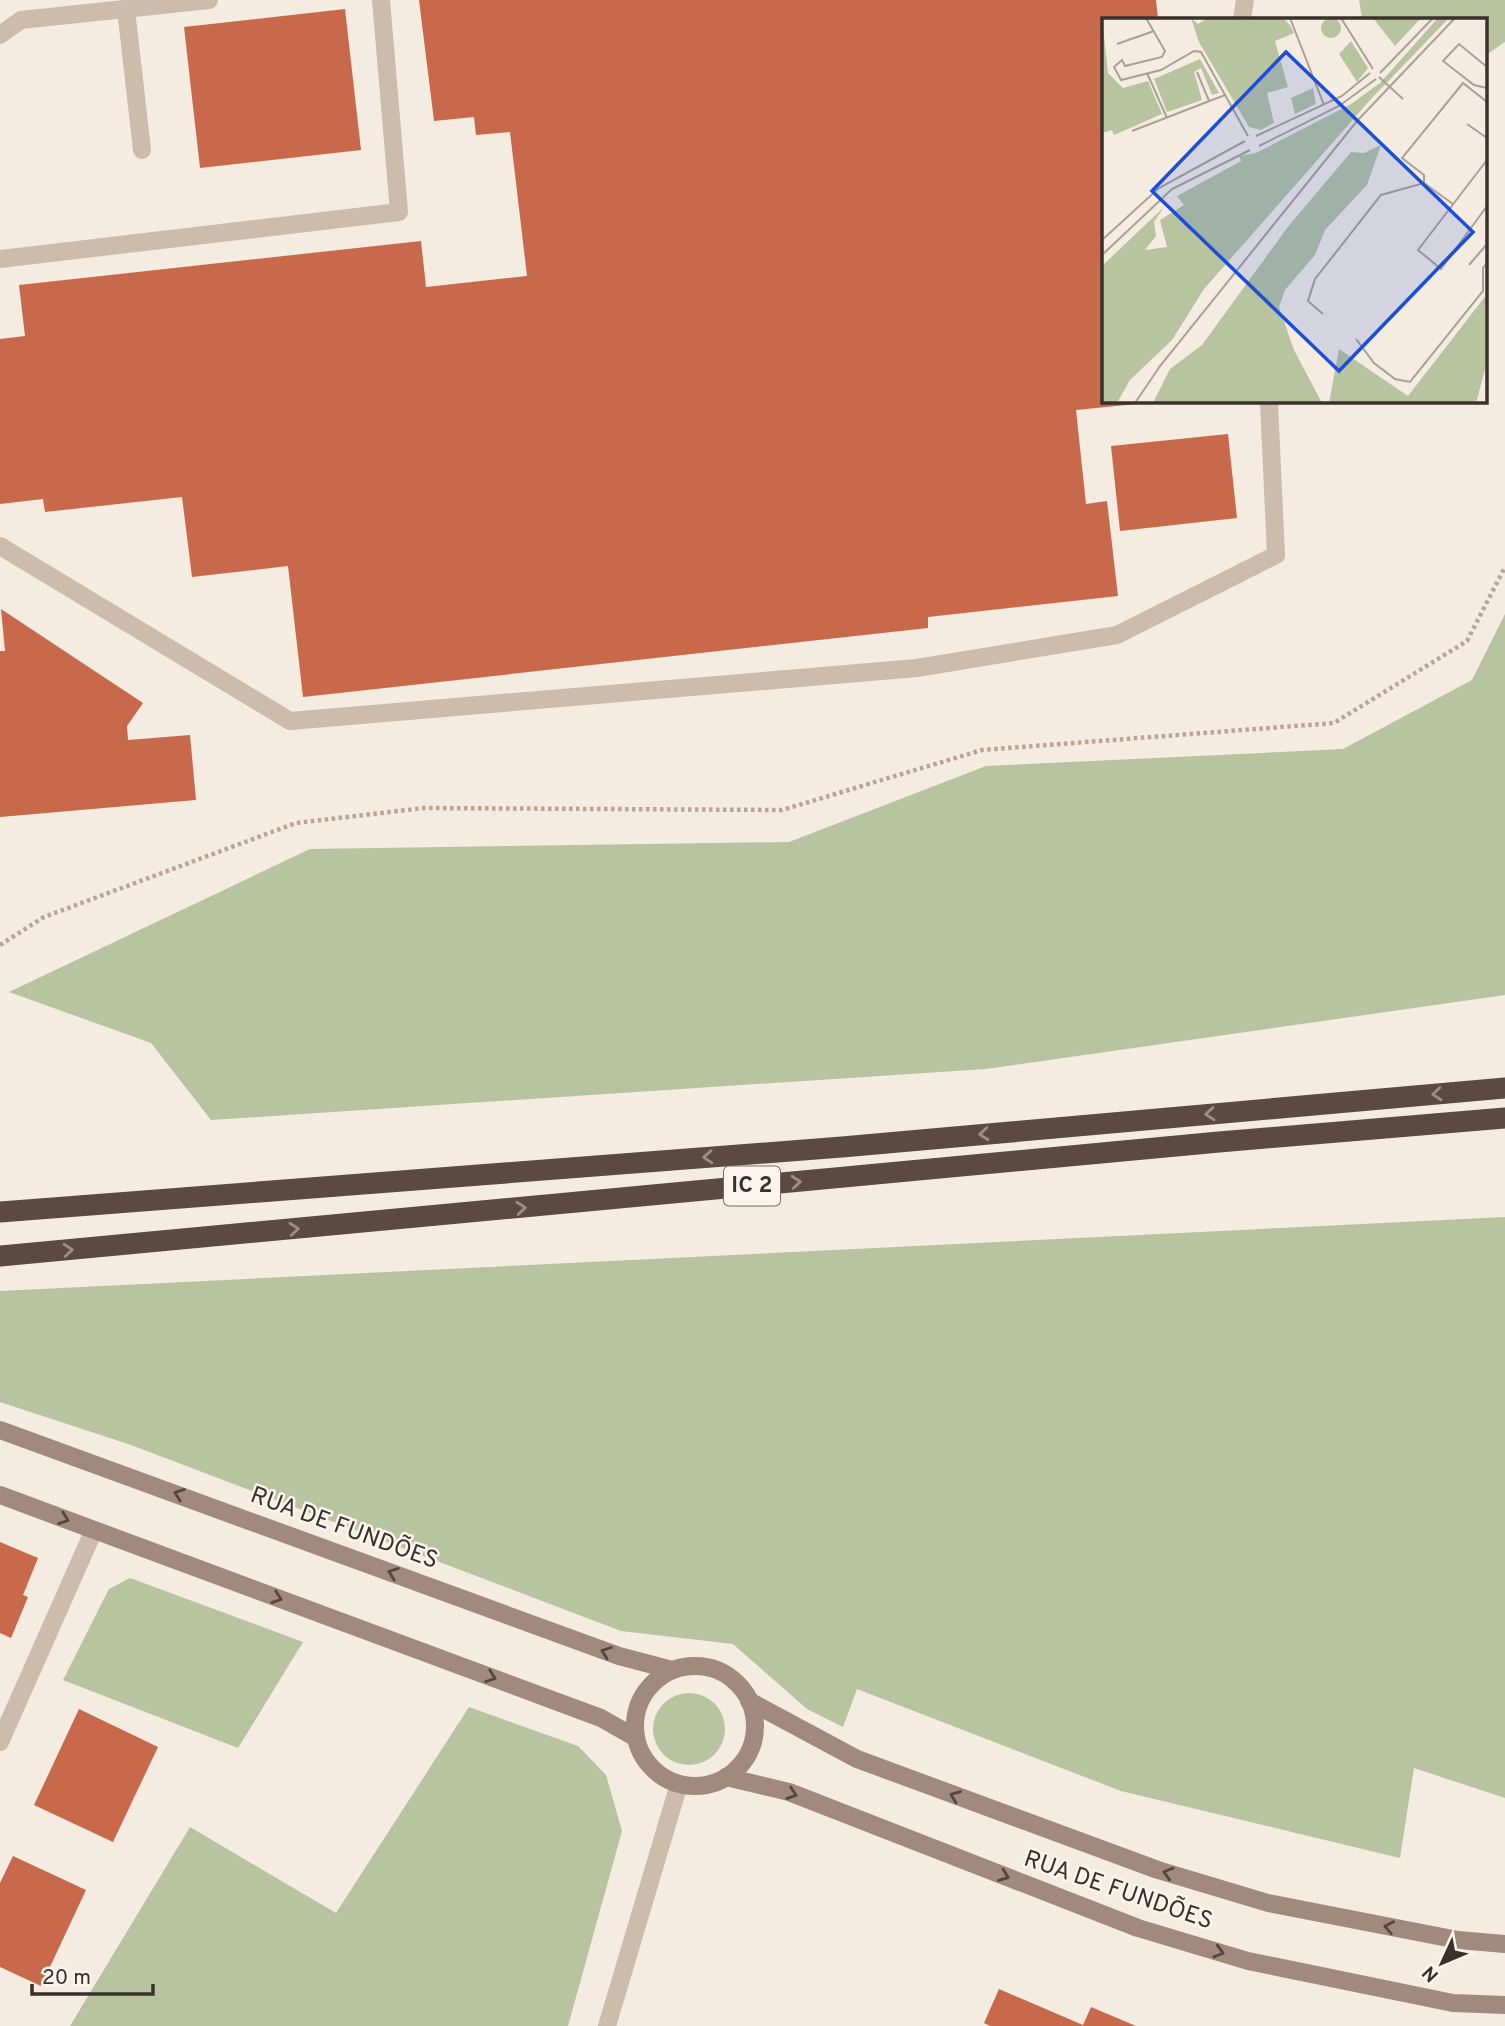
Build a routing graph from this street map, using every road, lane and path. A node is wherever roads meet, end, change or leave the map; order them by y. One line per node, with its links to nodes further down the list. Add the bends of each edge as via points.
1 (209, 0): 4 (street)
2 (381, 0): 8 (street, via 399,212)
3 (1245, 0): 5 (street)
4 (126, 9): 6 (street, via 21,20); 7 (street)
5 (1242, 18)
6 (0, 34)
7 (142, 150)
8 (0, 259)
9 (1269, 403): 10 (street, via 1276,555 1117,635 917,668 290,721)
10 (0, 546)
11 (1505, 567): 12 (path, via 1467,641 1334,723 982,750 782,810 424,808 296,823 44,917)
12 (0, 945)
13 (1505, 1088): 15 (highway, IC 2, one-way to 15, via 842,1147)
14 (1505, 1118): 16 (highway, IC 2, one-way to 14)
15 (0, 1212)
16 (0, 1256)
17 (0, 1430): 20 (main road, RUA DE FUNDÕES, one-way to 17, via 619,1656)
18 (0, 1495): 19 (main road, one-way to 19)
19 (94, 1530): 22 (main road, one-way to 22, via 601,1718); 23 (street)
20 (672, 1670): 21 (main road, RUA DE FUNDÕES, via 690,1665 717,1671 740,1685); 22 (main road, via 654,1681 642,1697 635,1717)
21 (749, 1701): 24 (main road, via 755,1735 740,1766); 26 (main road, RUA DE FUNDÕES, one-way to 21, via 1458,1940 1268,1903 1158,1870 857,1759)
22 (636, 1738): 25 (main road, via 651,1767)
23 (0, 1742)
24 (726, 1777): 25 (main road, RUA DE FUNDÕES, via 704,1785); 27 (main road, RUA DE FUNDÕES, one-way to 27, via 789,1792 1150,1932 1248,1961 1453,2003)
25 (679, 1784): 28 (street)
26 (1505, 1944)
27 (1505, 2005)
28 (607, 2026)

